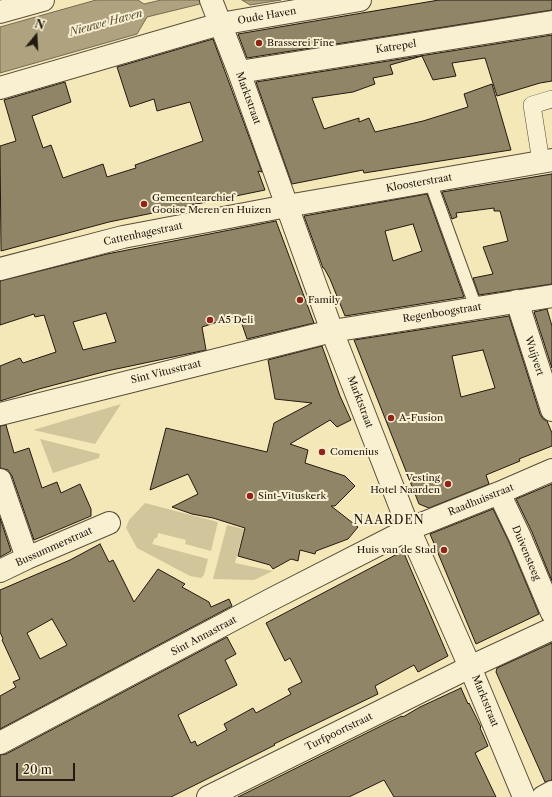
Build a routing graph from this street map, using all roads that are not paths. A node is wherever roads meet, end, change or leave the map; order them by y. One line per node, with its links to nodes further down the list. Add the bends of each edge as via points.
1 (44, 0): 4 (street)
2 (360, 0): 6 (street, Oude Haven)
3 (211, 1): 6 (street, Marktstraat)
4 (0, 12)
5 (552, 22): 7 (street, Katrepel)
6 (220, 24): 7 (street, Marktstraat); 8 (street)
7 (239, 72): 12 (street, Marktstraat)
8 (0, 88)
9 (552, 99): 10 (street, via 532,104)
10 (547, 161): 11 (street, Kloosterstraat)
11 (430, 181): 12 (street, Kloosterstraat); 16 (lane)
12 (287, 206): 13 (street, Cattenhagestraat, via 123,237); 17 (street, Marktstraat)
13 (0, 269)
14 (552, 296): 15 (street, Regenboogstraat)
15 (517, 302): 16 (street, Regenboogstraat); 18 (street, Wuijvert)
16 (476, 308): 17 (street, Regenboogstraat)
17 (332, 331): 19 (street, Sint Vitusstraat); 24 (street, Marktstraat)
18 (552, 410)
19 (0, 414)
20 (552, 470): 22 (street, Raadhuisstraat)
21 (0, 480): 25 (street)
22 (499, 493): 24 (street, Raadhuisstraat); 27 (street, Duivensteeg)
23 (109, 524): 25 (street, Bussummerstraat)
24 (409, 529): 29 (street, Marktstraat); 30 (street, Sint Annastraat)
25 (27, 558): 26 (street, Bussummerstraat)
26 (0, 571)
27 (552, 613)
28 (552, 629): 29 (street, Turfpoortstraat)
29 (470, 667): 32 (street, Turfpoortstraat); 33 (street, Marktstraat)
30 (0, 743)
31 (552, 792): 34 (street)
32 (208, 797)
33 (524, 797)
34 (543, 797)

